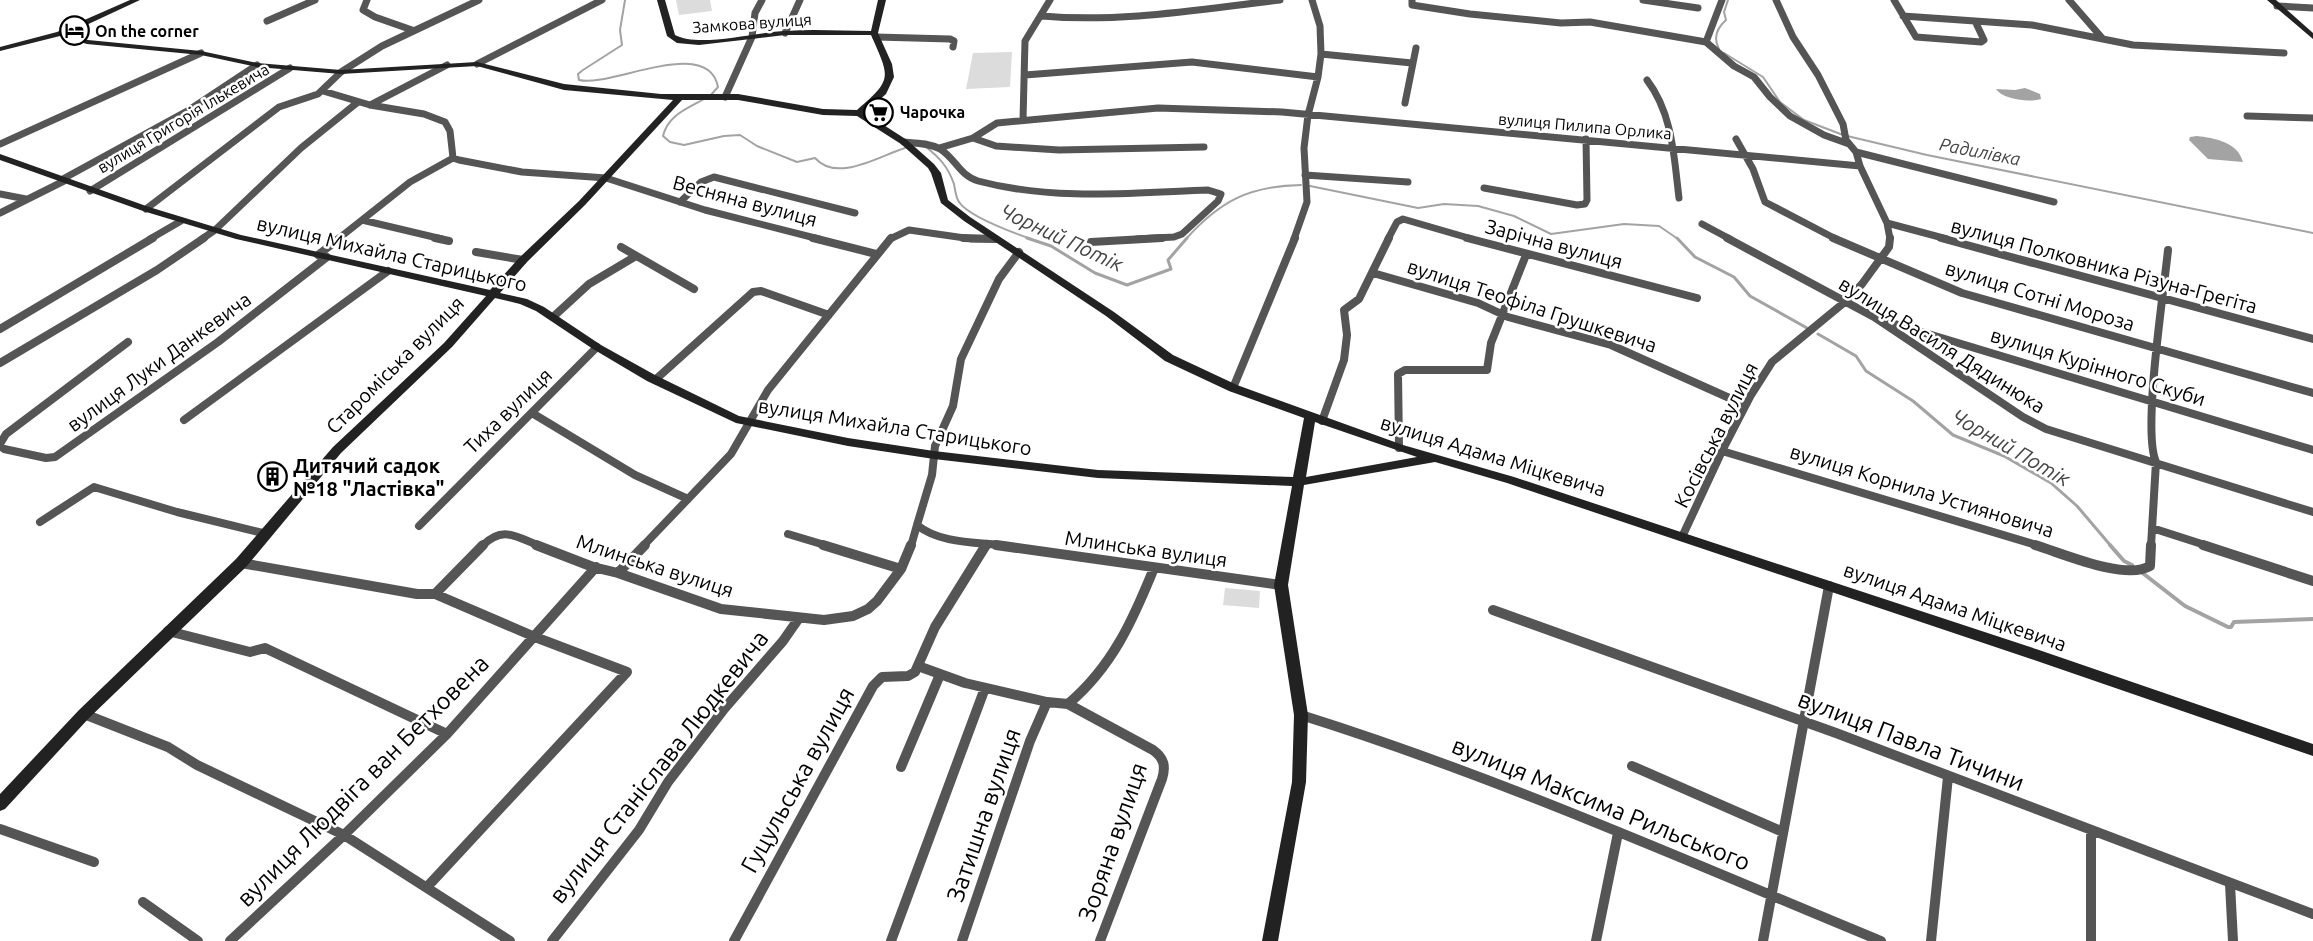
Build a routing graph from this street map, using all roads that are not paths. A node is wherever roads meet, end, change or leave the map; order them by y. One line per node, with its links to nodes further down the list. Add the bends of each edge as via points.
1 (134, 0): 29 (street)
2 (315, 0): 25 (street)
3 (367, 0): 27 (street, via 363,10)
4 (479, 0): 27 (street)
5 (602, 0): 42 (street)
6 (661, 0): 31 (street, Замкова вулиця, via 668,29 680,41 699,43)
7 (762, 0): 31 (street, via 755,13)
8 (800, 0): 28 (street)
9 (882, 0): 30 (street)
10 (1050, 0): 23 (street)
11 (1280, 0): 18 (street)
12 (1312, 0): 40 (street, via 1320,26)
13 (1643, 0): 21 (street)
14 (1722, 0): 34 (street)
15 (1776, 0): 66 (street, via 1843,124)
16 (1894, 0): 24 (street)
17 (2068, 0): 33 (street)
18 (1253, 1): 23 (street, via 1105,19)
19 (1412, 2): 34 (street, via 1470,14 1590,22)
20 (2274, 3): 22 (street); 32 (street)
21 (1698, 8)
22 (2313, 8)
23 (1042, 16): 47 (street, via 1025,40)
24 (1903, 16): 26 (street); 26 (street, via 1916,37 1981,42 1984,40)
25 (267, 21)
26 (1975, 21): 33 (street, via 2032,25)
27 (412, 30): 46 (street)
28 (785, 33): 30 (street, Замкова вулиця); 31 (street, Замкова вулиця)
29 (60, 34): 37 (street); 39 (street, via 87,42)
30 (875, 35): 35 (street, via 950,39 954,41); 56 (street, via 888,64 889,81 883,92)
31 (752, 37): 51 (street)
32 (2313, 38)
33 (2103, 39): 38 (street, via 2148,47)
34 (1706, 42): 66 (street, via 1754,77 1790,116)
35 (953, 47)
36 (1416, 48): 41 (street)
37 (0, 49)
38 (2284, 53)
39 (201, 54): 43 (street); 65 (street)
40 (1321, 54): 41 (street); 48 (street)
41 (1412, 63): 54 (street)
42 (477, 64): 44 (street); 52 (street, via 564,87)
43 (257, 65): 45 (street); 77 (street, via 189,110)
44 (447, 65): 46 (street); 55 (street)
45 (290, 68): 46 (street); 80 (street, вулиця Григорія Ількевича)
46 (341, 72): 50 (street)
47 (1025, 75): 48 (street, via 1192,62); 60 (street)
48 (1318, 77): 57 (street)
49 (1647, 80): 68 (street, via 1658,96)
50 (323, 92): 53 (street); 86 (street, via 279,107)
51 (725, 97): 52 (street); 56 (street, via 823,112)
52 (678, 98): 76 (street, Староміська вулиця)
53 (358, 102): 55 (street); 93 (street, via 301,148)
54 (1405, 103)
55 (370, 105): 73 (street, via 424,114 446,122)
56 (859, 113): 64 (street, вулиця Адама Міцкевича)
57 (1308, 115): 60 (street, вулиця Пилипа Орлика, via 1167,107); 62 (street, вулиця Пилипа Орлика); 75 (street)
58 (2247, 116): 59 (street)
59 (2313, 118)
60 (1023, 120): 61 (street, вулиця Пилипа Орлика, via 997,123)
61 (973, 138): 67 (street, via 992,146 1059,150); 69 (street, вулиця Пилипа Орлика)
62 (1586, 139): 68 (street, вулиця Пилипа Орлика); 79 (street, via 1585,204)
63 (1736, 139): 71 (street, вулиця Сотні Мороза)
64 (904, 142): 69 (street); 94 (street, вулиця Адама Міцкевича, via 934,170 945,202)
65 (0, 144)
66 (1849, 144): 70 (street)
67 (1204, 147)
68 (1672, 147): 71 (street, вулиця Пилипа Орлика); 82 (street)
69 (939, 148): 96 (street, via 965,177 983,183 1059,193 1208,190 1221,195 1178,236)
70 (1856, 152): 74 (street, Косівська вулиця); 85 (street)
71 (1745, 154): 74 (street, вулиця Пилипа Орлика); 105 (street, вулиця Сотні Мороза, via 1766,203)
72 (0, 158): 77 (street, вулиця Михайла Старицького)
73 (453, 158): 76 (street, Весняна вулиця, via 513,171); 89 (street, вулиця Луки Данкевича, via 410,182)
74 (1860, 166): 91 (street, Косівська вулиця)
75 (1305, 175): 78 (street); 125 (street, via 1307,202)
76 (606, 178): 84 (street, Весняна вулиця); 106 (street, Староміська вулиця)
77 (62, 181): 80 (street, вулиця Михайла Старицького); 83 (street)
78 (1408, 182)
79 (1484, 188)
80 (90, 190): 86 (street, вулиця Михайла Старицького)
81 (0, 194): 83 (street)
82 (1679, 198)
83 (26, 200): 87 (street)
84 (680, 202): 88 (street, via 701,182 714,177); 101 (street, Весняна вулиця)
85 (2054, 202)
86 (146, 210): 90 (street, вулиця Михайла Старицького)
87 (0, 213)
88 (855, 213)
89 (362, 220): 95 (street); 103 (street, вулиця Луки Данкевича)
90 (181, 221): 93 (street, вулиця Михайла Старицького); 118 (street)
91 (1887, 223): 105 (street, Косівська вулиця, via 1889,247); 112 (street, вулиця Полковника Різуна-Грегіта)
92 (1702, 224): 113 (street, вулиця Василя Дядинюка)
93 (215, 230): 103 (street, вулиця Михайла Старицького); 123 (street, via 157,270)
94 (995, 238): 100 (street, вулиця Адама Міцкевича); 101 (street, via 972,239 907,230 894,235)
95 (449, 241)
96 (1091, 242)
97 (621, 247): 104 (street)
98 (2168, 250): 112 (street)
99 (476, 252): 106 (street)
100 (1019, 252): 125 (street, вулиця Адама Міцкевича, via 1169,358); 137 (street, via 999,279 961,358 953,406 934,446)
101 (876, 254): 114 (street)
102 (1526, 255): 108 (street, Зарічна вулиця, via 1404,219 1397,222); 111 (street, Зарічна вулиця); 115 (street)
103 (323, 256): 107 (street, вулиця Михайла Старицького); 133 (street, вулиця Луки Данкевича, via 218,342 55,457 4,449)
104 (636, 256): 109 (street); 116 (street, via 589,284)
105 (1880, 259): 113 (street, Косівська вулиця); 122 (street, вулиця Сотні Мороза, via 1962,293)
106 (523, 260): 110 (street, Староміська вулиця)
107 (388, 271): 110 (street, вулиця Михайла Старицького); 131 (street)
108 (1373, 273): 115 (street, вулиця Теофіла Грушкевича, via 1478,303); 130 (street, via 1356,303 1344,310 1346,352 1339,382)
109 (694, 289)
110 (492, 295): 116 (street, вулиця Михайла Старицького, via 523,301); 147 (street, Староміська вулиця, via 448,345 337,450)
111 (1697, 298)
112 (2162, 299): 119 (street, вулиця Полковника Різуна-Грегіта); 122 (street)
113 (1846, 301): 117 (street, вулиця Василя Дядинюка); 128 (street, Косівська вулиця, via 1777,357)
114 (829, 315): 124 (street, via 761,291 753,292); 132 (street, via 789,362)
115 (1503, 315): 128 (street, вулиця Теофіла Грушкевича, via 1611,345); 134 (street, via 1490,347 1487,370 1405,370 1398,374)
116 (553, 317): 121 (street, вулиця Михайла Старицького)
117 (1874, 317): 127 (street, вулиця Курінного Скуби); 139 (street, вулиця Василя Дядинюка, via 2031,422 2058,434)
118 (0, 329)
119 (2313, 339)
120 (128, 342): 133 (street, вулиця Луки Данкевича, via 6,434)
121 (597, 347): 124 (street, вулиця Михайла Старицького); 129 (street, Тиха вулиця)
122 (2158, 348): 126 (street, вулиця Сотні Мороза); 127 (street)
123 (0, 363)
124 (655, 380): 132 (street, вулиця Михайла Старицького)
125 (1233, 388): 130 (street, вулиця Адама Міцкевича)
126 (2313, 393)
127 (2153, 400): 135 (street, вулиця Курінного Скуби); 139 (street, via 2152,453)
128 (1745, 405): 136 (street, Косівська вулиця)
129 (532, 413): 141 (street, via 634,475); 145 (street, Тиха вулиця)
130 (1316, 418): 134 (street, вулиця Адама Міцкевича); 140 (street)
131 (184, 420)
132 (747, 423): 137 (street, вулиця Михайла Старицького); 141 (street, via 736,449)
133 (0, 445)
134 (1399, 448): 138 (street, вулиця Адама Міцкевича)
135 (2313, 450)
136 (1722, 451): 146 (street, вулиця Корнила Устияновича, via 2112,568 2140,570 2150,566); 149 (street, Косівська вулиця)
137 (934, 455): 140 (street, вулиця Михайла Старицького, via 1098,474); 144 (street)
138 (1437, 458): 140 (street, вулиця Михайла Старицького); 149 (street, вулиця Адама Міцкевича)
139 (2156, 462): 142 (street, вулиця Василя Дядинюка); 146 (street)
140 (1297, 482): 157 (street)
141 (688, 499): 155 (street)
142 (2313, 512)
143 (40, 522): 147 (street, via 94,487)
144 (917, 525): 150 (street, Млинська вулиця, via 935,536); 154 (street, Млинська вулиця)
145 (419, 526)
146 (2152, 528): 156 (street)
147 (267, 534): 151 (street, Староміська вулиця)
148 (788, 534): 154 (street)
149 (1682, 537): 158 (street, вулиця Адама Міцкевича)
150 (987, 544): 153 (street, Млинська вулиця); 164 (street, via 935,627)
151 (241, 562): 159 (street); 162 (street, Староміська вулиця)
152 (596, 567): 155 (street, Млинська вулиця); 159 (street, Млинська вулиця, via 512,534 500,533 490,538); 163 (street, вулиця Людвіга ван Бетховена)
153 (1154, 568): 157 (street, Млинська вулиця); 168 (street, via 1115,653)
154 (901, 569): 161 (street, Млинська вулиця, via 878,601 859,614 834,619)
155 (618, 573): 161 (street, Млинська вулиця, via 721,609)
156 (2313, 581)
157 (1281, 585): 170 (street)
158 (1829, 586): 171 (street); 173 (street, вулиця Адама Міцкевича)
159 (435, 594): 163 (street)
160 (1493, 610): 171 (street, вулиця Павла Тичини)
161 (799, 618): 192 (street, вулиця Станіслава Людкевича, via 668,782 639,830)
162 (168, 631): 169 (street, Староміська вулиця); 172 (street, via 250,652 264,648)
163 (535, 637): 172 (street, вулиця Людвіга ван Бетховена); 185 (street, via 627,672)
164 (918, 666): 165 (street); 193 (street, Гуцульська вулиця, via 908,676 882,677 873,686)
165 (939, 677): 166 (street); 175 (street)
166 (985, 688): 167 (street); 194 (street)
167 (1047, 702): 168 (street); 195 (street, Затишна вулиця)
168 (1068, 704): 196 (street, Зоряна вулиця, via 1153,750 1165,764)
169 (84, 714): 177 (street, Староміська вулиця); 182 (street, via 168,747 197,765)
170 (1302, 715): 181 (street, вулиця Максима Рильського, via 1387,742); 197 (street, via 1299,783)
171 (1805, 723): 176 (street, вулиця Павла Тичини); 179 (street)
172 (447, 734): 182 (street, вулиця Людвіга ван Бетховена)
173 (2313, 750)
174 (1632, 766): 179 (street)
175 (901, 767)
176 (1948, 777): 180 (street, вулиця Павла Тичини); 201 (street)
177 (0, 804)
178 (0, 829): 183 (street)
179 (1783, 832): 186 (street)
180 (2091, 832): 184 (street, вулиця Павла Тичини); 202 (street)
181 (1617, 833): 186 (street, вулиця Максима Рильського); 198 (street)
182 (344, 835): 185 (street); 190 (street, вулиця Людвіга ван Бетховена)
183 (94, 862)
184 (2230, 884): 188 (street, вулиця Павла Тичини); 203 (street)
185 (427, 887): 191 (street)
186 (1770, 895): 199 (street); 200 (street, вулиця Максима Рильського)
187 (143, 902): 189 (street)
188 (2313, 914)
189 (198, 941)
190 (230, 941)
191 (510, 941)
192 (552, 941)
193 (734, 941)
194 (891, 941)
195 (962, 941)
196 (1100, 941)
197 (1270, 941)
198 (1596, 941)
199 (1763, 941)
200 (1881, 941)
201 (1931, 941)
202 (2091, 941)
203 (2233, 941)

